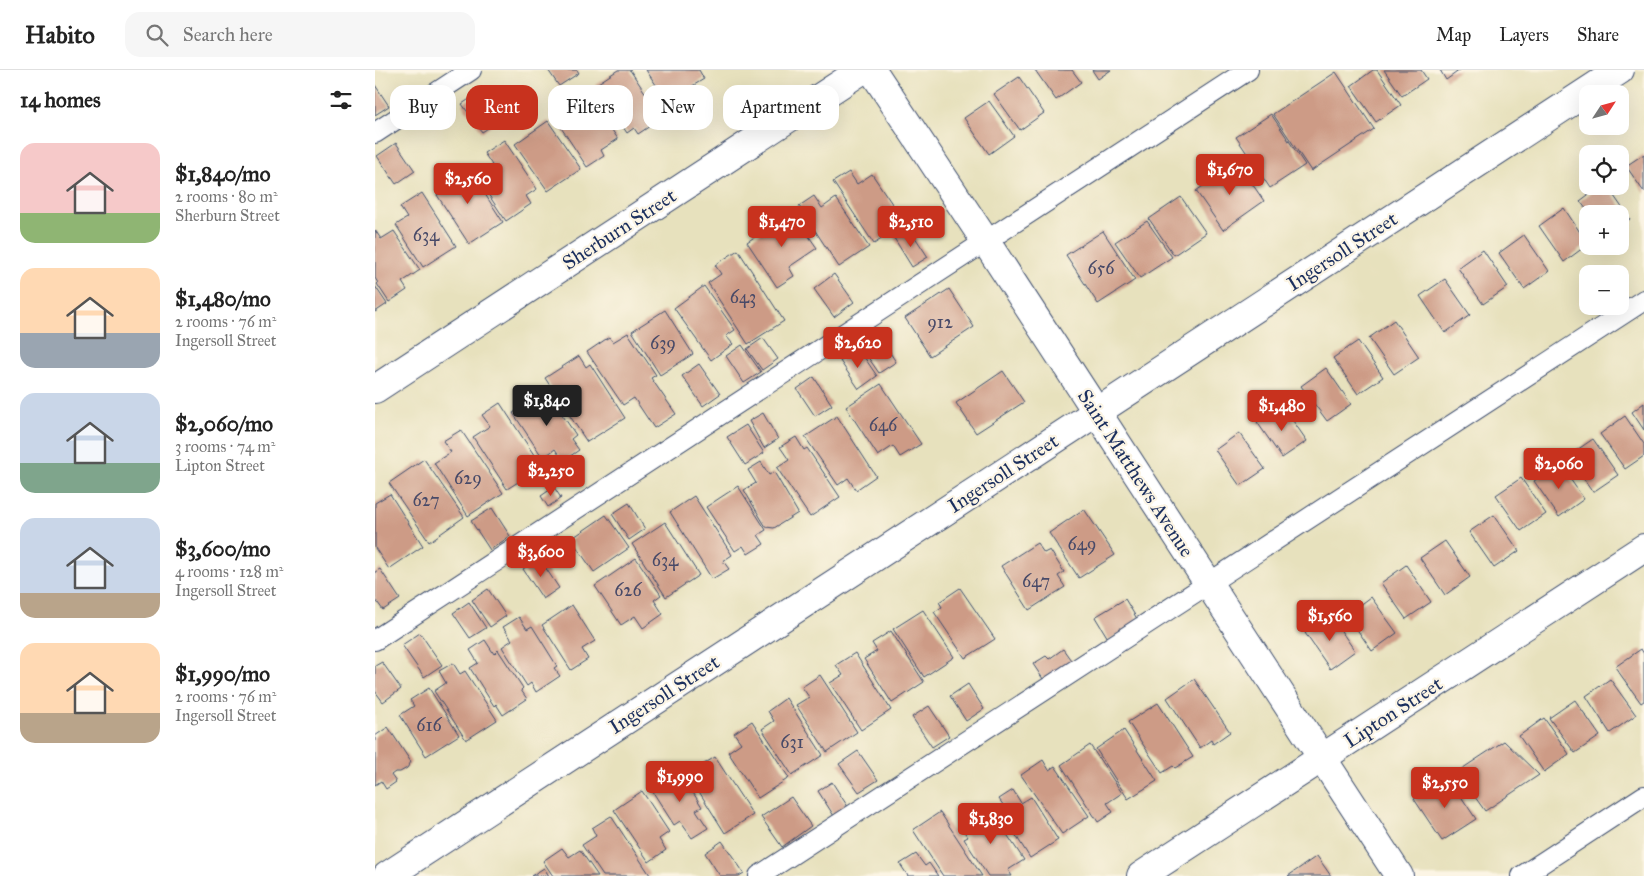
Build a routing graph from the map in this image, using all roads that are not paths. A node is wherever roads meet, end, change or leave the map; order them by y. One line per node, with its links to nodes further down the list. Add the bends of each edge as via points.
1 (471, 70): 6 (lane)
2 (862, 70): 9 (street, Sherburn Street)
3 (872, 70): 7 (street, Saint Matthews Avenue)
4 (1248, 70): 7 (lane)
5 (1620, 70): 10 (street, Ingersoll Street)
6 (375, 133)
7 (987, 242): 10 (street, Saint Matthews Avenue); 13 (lane)
8 (1644, 300): 12 (lane)
9 (375, 389)
10 (1096, 412): 12 (street, Saint Matthews Avenue); 16 (street, Ingersoll Street)
11 (1644, 548): 14 (street, Lipton Street)
12 (1209, 584): 14 (street, Saint Matthews Avenue); 17 (lane)
13 (375, 640)
14 (1322, 757): 18 (street, Lipton Street); 19 (street, Saint Matthews Avenue)
15 (1644, 796): 20 (lane)
16 (387, 876)
17 (759, 876)
18 (1141, 876)
19 (1399, 876)
20 (1522, 876)

